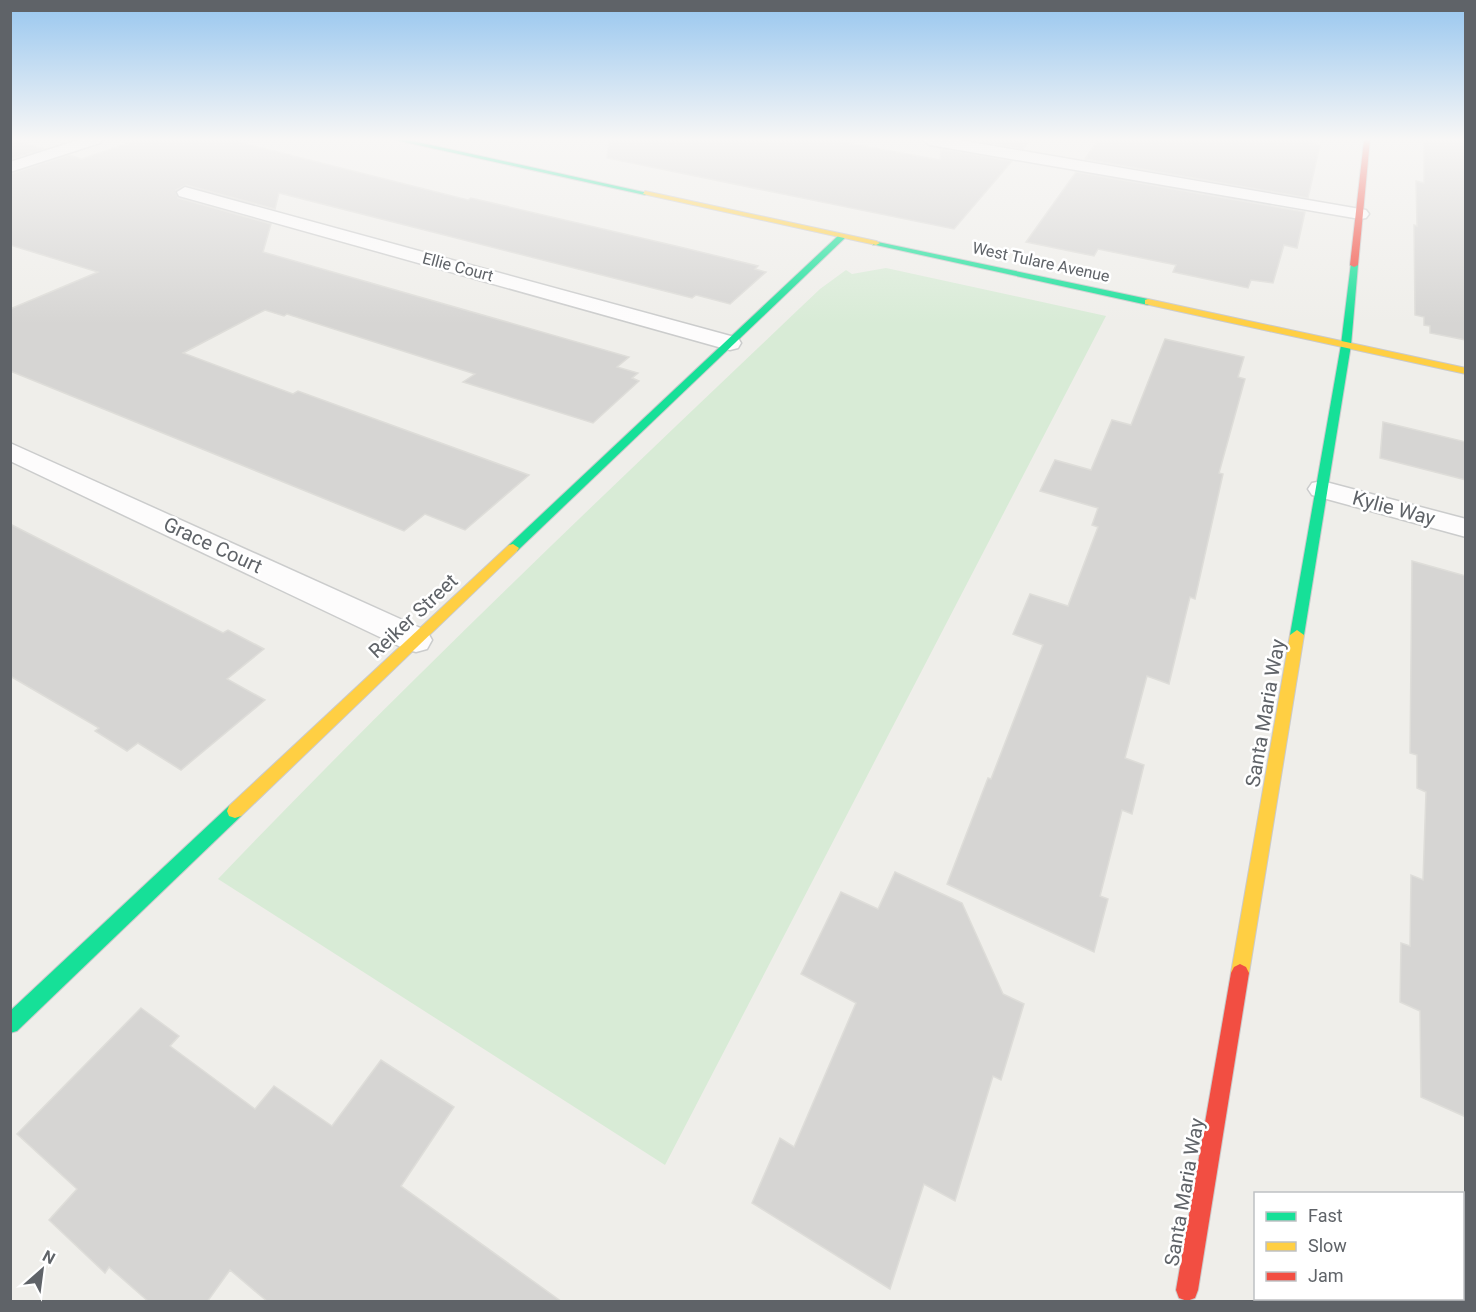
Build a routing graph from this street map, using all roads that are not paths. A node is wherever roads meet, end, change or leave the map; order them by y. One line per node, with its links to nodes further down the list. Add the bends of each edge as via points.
1 (218, 201): 7 (street, Ellie Court)
2 (682, 201): 6 (street, West Tulare Avenue)
3 (1286, 201): 5 (street)
4 (1361, 201): 5 (street, Santa Maria Way)
5 (1360, 214): 8 (street, Santa Maria Way)
6 (843, 236): 7 (street, Reiker Street); 8 (street, West Tulare Avenue)
7 (730, 343): 13 (street, Reiker Street)
8 (1346, 345): 9 (street, West Tulare Avenue); 11 (street, Santa Maria Way)
9 (1466, 371)
10 (10, 451): 13 (street, Grace Court)
11 (1322, 489): 12 (street, Kylie Way); 15 (street, Santa Maria Way)
12 (1466, 528)
13 (416, 640): 14 (street, Reiker Street)
14 (10, 1024)
15 (1187, 1290)

